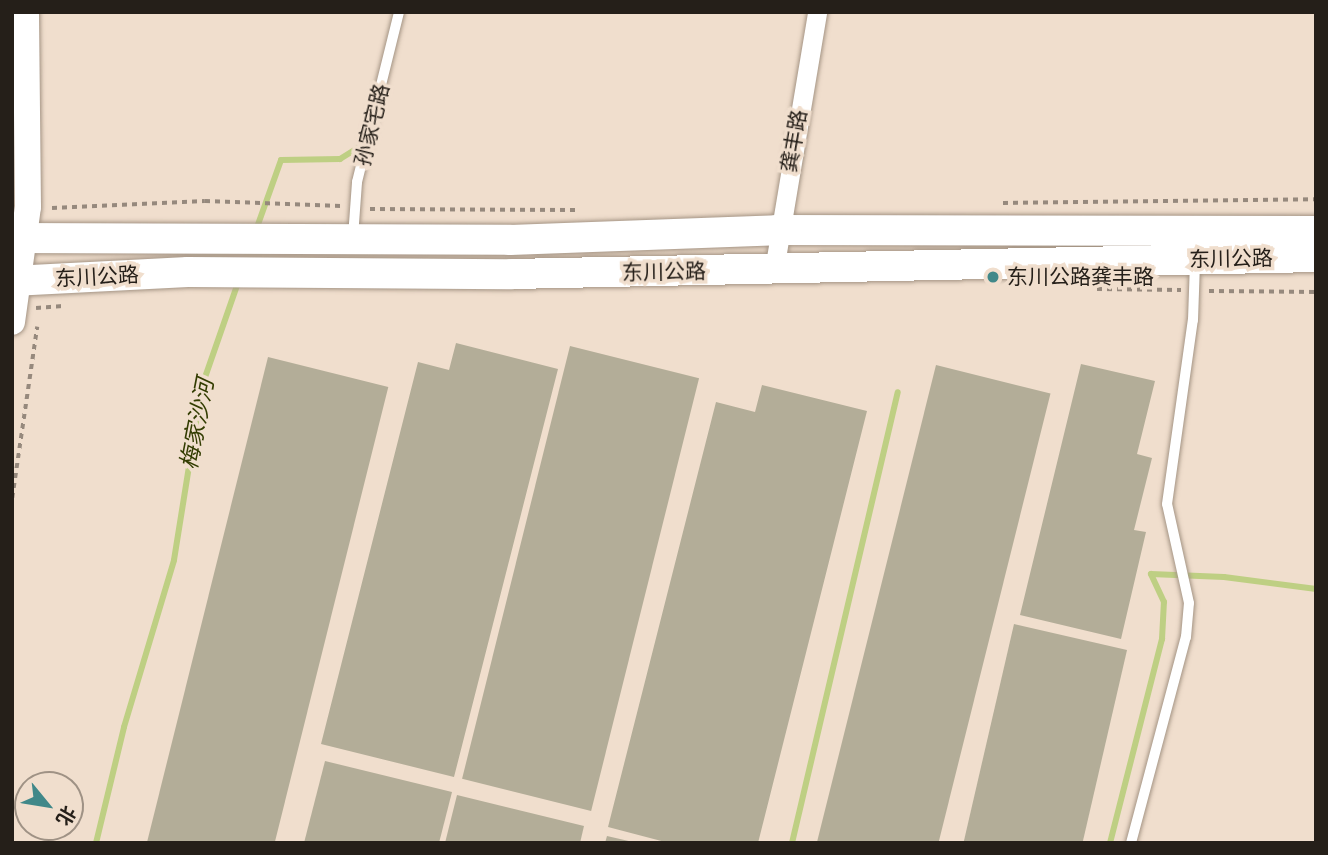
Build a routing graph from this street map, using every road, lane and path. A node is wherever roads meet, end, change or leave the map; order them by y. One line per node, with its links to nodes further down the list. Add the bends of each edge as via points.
1 (26, 12): 5 (main road)
2 (399, 12): 9 (lane, 孙家宅路, via 358,182)
3 (817, 12): 6 (street, 龚丰路)
4 (333, 204): 5 (path, via 205,201)
5 (28, 207): 8 (main road)
6 (777, 230): 7 (main road, 东川公路); 9 (main road, 东川公路, via 510,240); 12 (street, 龚丰路)
7 (1316, 231)
8 (18, 238): 9 (main road, 东川公路); 13 (main road)
9 (353, 239)
10 (1316, 257): 11 (main road, 东川公路)
11 (1195, 260): 12 (main road, 东川公路); 15 (lane, via 1194,320 1167,504 1189,603 1186,637)
12 (774, 270): 13 (main road, 东川公路, via 512,274 309,270)
13 (15, 281): 14 (main road)
14 (12, 322)
15 (1131, 843)

